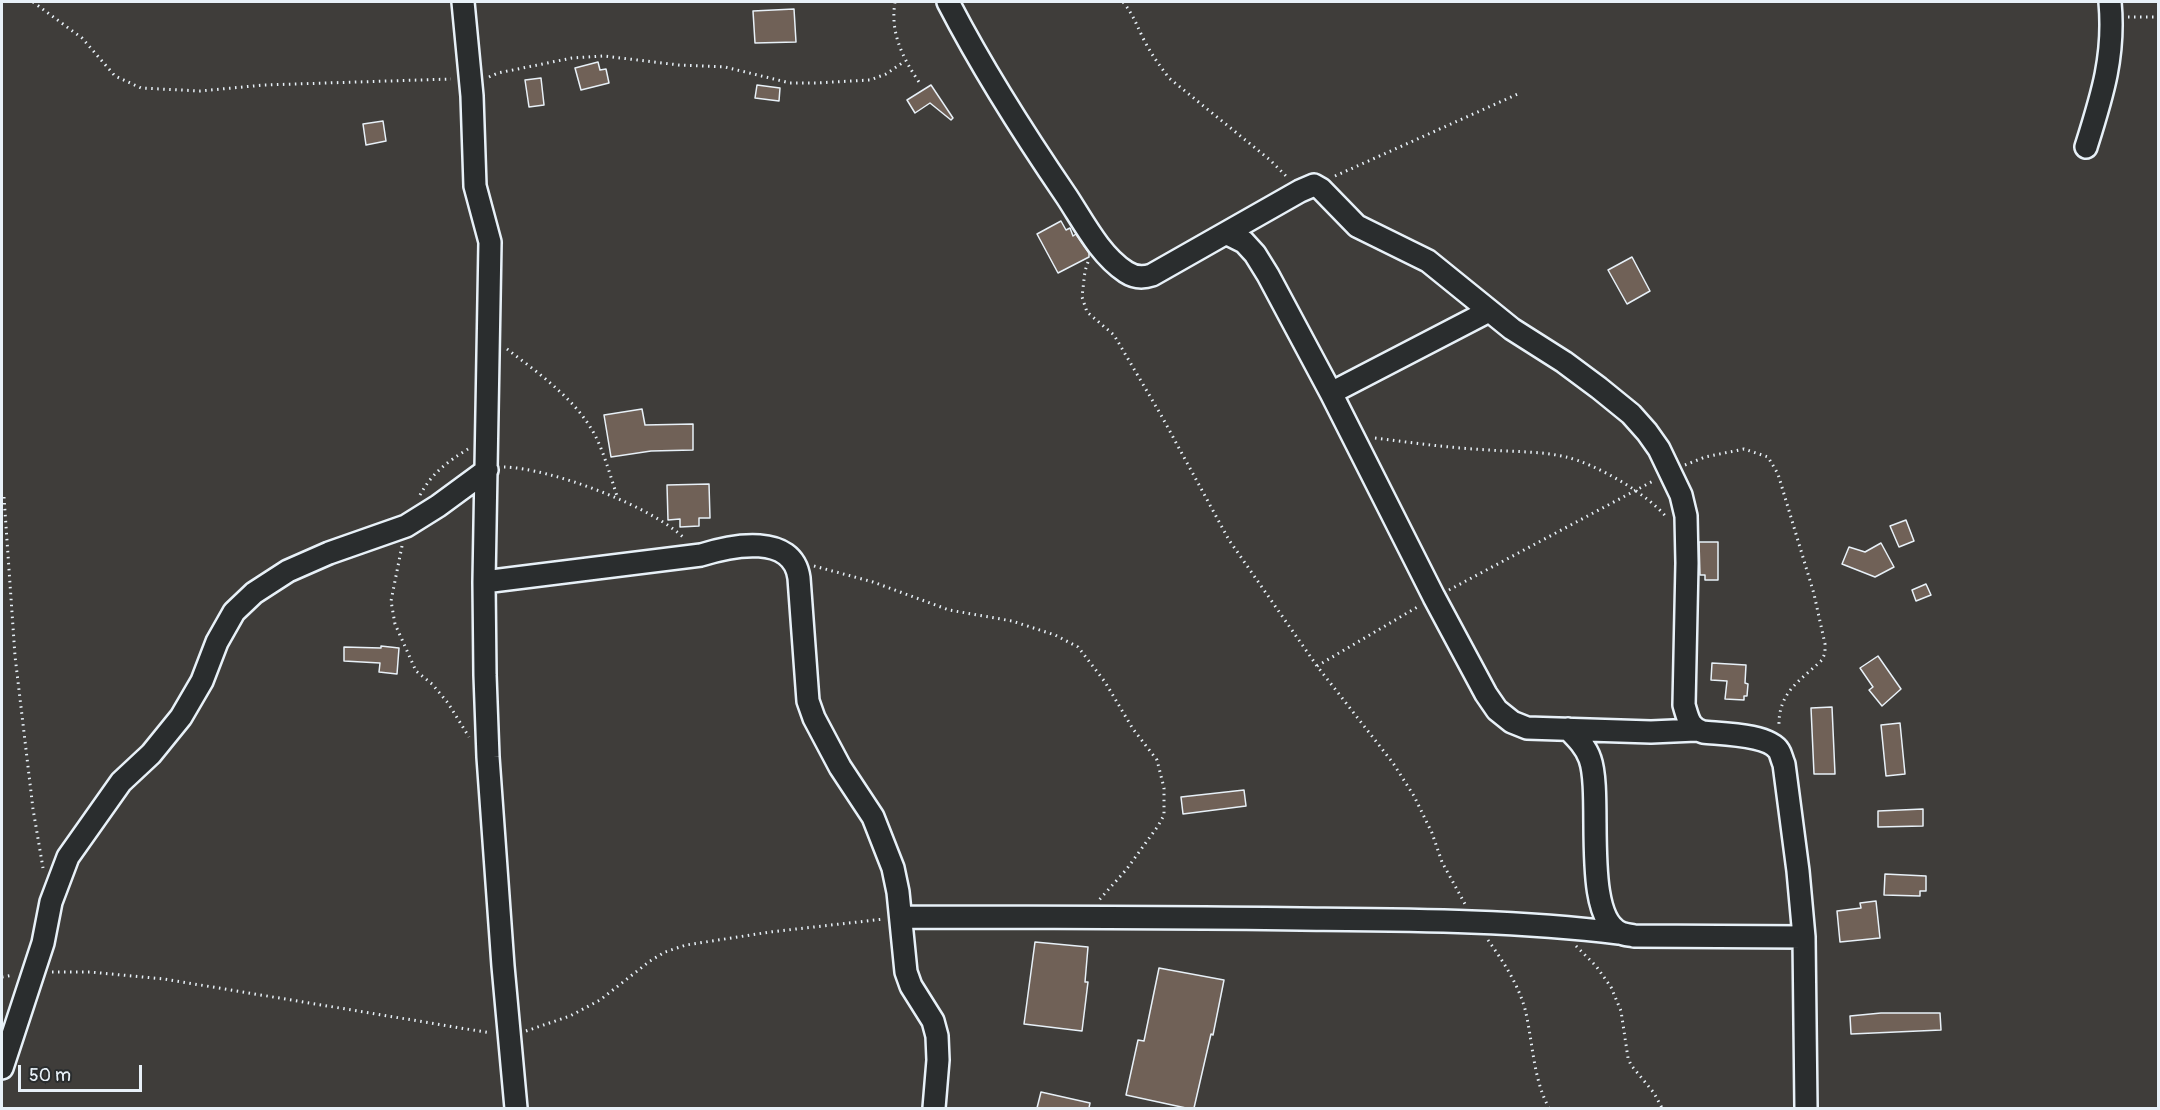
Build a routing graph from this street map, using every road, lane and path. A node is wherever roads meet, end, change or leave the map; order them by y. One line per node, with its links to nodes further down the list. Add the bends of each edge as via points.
1 (33, 2): 10 (path, via 82,38 115,76 141,88 200,91 306,83)
2 (463, 2): 10 (street)
3 (896, 2): 8 (path, via 895,31)
4 (948, 2): 15 (street, via 971,49)
5 (1122, 2): 13 (path, via 1135,17 1143,39 1169,78)
6 (2110, 10): 7 (path); 12 (street, via 2106,84)
7 (2158, 17)
8 (905, 61): 9 (path); 10 (path, via 870,80 790,83 726,67 587,56 498,73)
9 (919, 82)
10 (471, 87): 17 (street, via 475,186 490,242)
11 (1520, 93): 13 (path)
12 (2086, 147)
13 (1307, 188): 14 (street); 16 (street, via 1321,189 1357,226 1428,261)
14 (1226, 233): 15 (street, via 1141,278 1127,273); 18 (street, via 1244,242 1255,254)
15 (1095, 240): 31 (path, via 1085,271 1083,304 1093,319 1114,335 1229,540)
16 (1489, 311): 18 (street); 22 (street, via 1631,414 1659,449)
17 (489, 335): 20 (street); 25 (path, via 561,393 583,416 599,444)
18 (1331, 393): 19 (street)
19 (1353, 435): 23 (path, via 1569,458 1617,479); 30 (street)
20 (487, 436): 21 (street); 26 (path, via 443,465 427,482)
21 (487, 470): 25 (path, via 509,467 531,471); 26 (street); 29 (street)
22 (1669, 472): 23 (path); 33 (street, via 1686,516 1684,705 1689,723); 35 (path, via 1705,457 1744,449 1768,457 1778,474 1825,644 1822,660 1784,697)
23 (1634, 492): 30 (path)
24 (4, 497): 36 (path, via 15,656)
25 (618, 499): 27 (path, via 659,518)
26 (406, 526): 34 (path, via 391,601 395,624 416,671 448,703); 43 (street, via 288,571 254,593 234,612 181,717 151,754 121,782 68,857 51,902)
27 (701, 555): 28 (street, via 764,546 782,552); 29 (street)
28 (795, 564): 37 (path, via 873,582 949,610 1012,621 1078,647 1157,760 1165,802 1164,815 1150,838); 38 (street, via 808,701 840,767 873,817 893,868)
29 (484, 582): 44 (street, via 489,757)
30 (1434, 597): 31 (path); 32 (street, via 1497,710 1518,726)
31 (1317, 666): 39 (path, via 1368,728 1414,796 1442,862)
32 (1568, 729): 33 (street); 41 (street, via 1591,760 1600,904)
33 (1696, 730): 35 (street, via 1758,738)
34 (470, 739)
35 (1779, 749): 42 (street)
36 (43, 874)
37 (1084, 916): 38 (street); 39 (street)
38 (901, 917): 44 (path, via 686,945 650,961 600,1000 570,1016); 47 (street, via 906,972 937,1036)
39 (1474, 921): 40 (street); 48 (path, via 1514,980)
40 (1566, 927): 41 (street); 49 (path, via 1578,949 1611,987 1621,1011 1628,1058)
41 (1619, 933): 42 (street)
42 (1804, 937): 50 (street)
43 (34, 972): 44 (path, via 90,972 164,979); 45 (street)
44 (509, 1036): 46 (street)
45 (2, 1068)
46 (516, 1108)
47 (934, 1108)
48 (1549, 1108)
49 (1662, 1108)
50 (1806, 1108)

